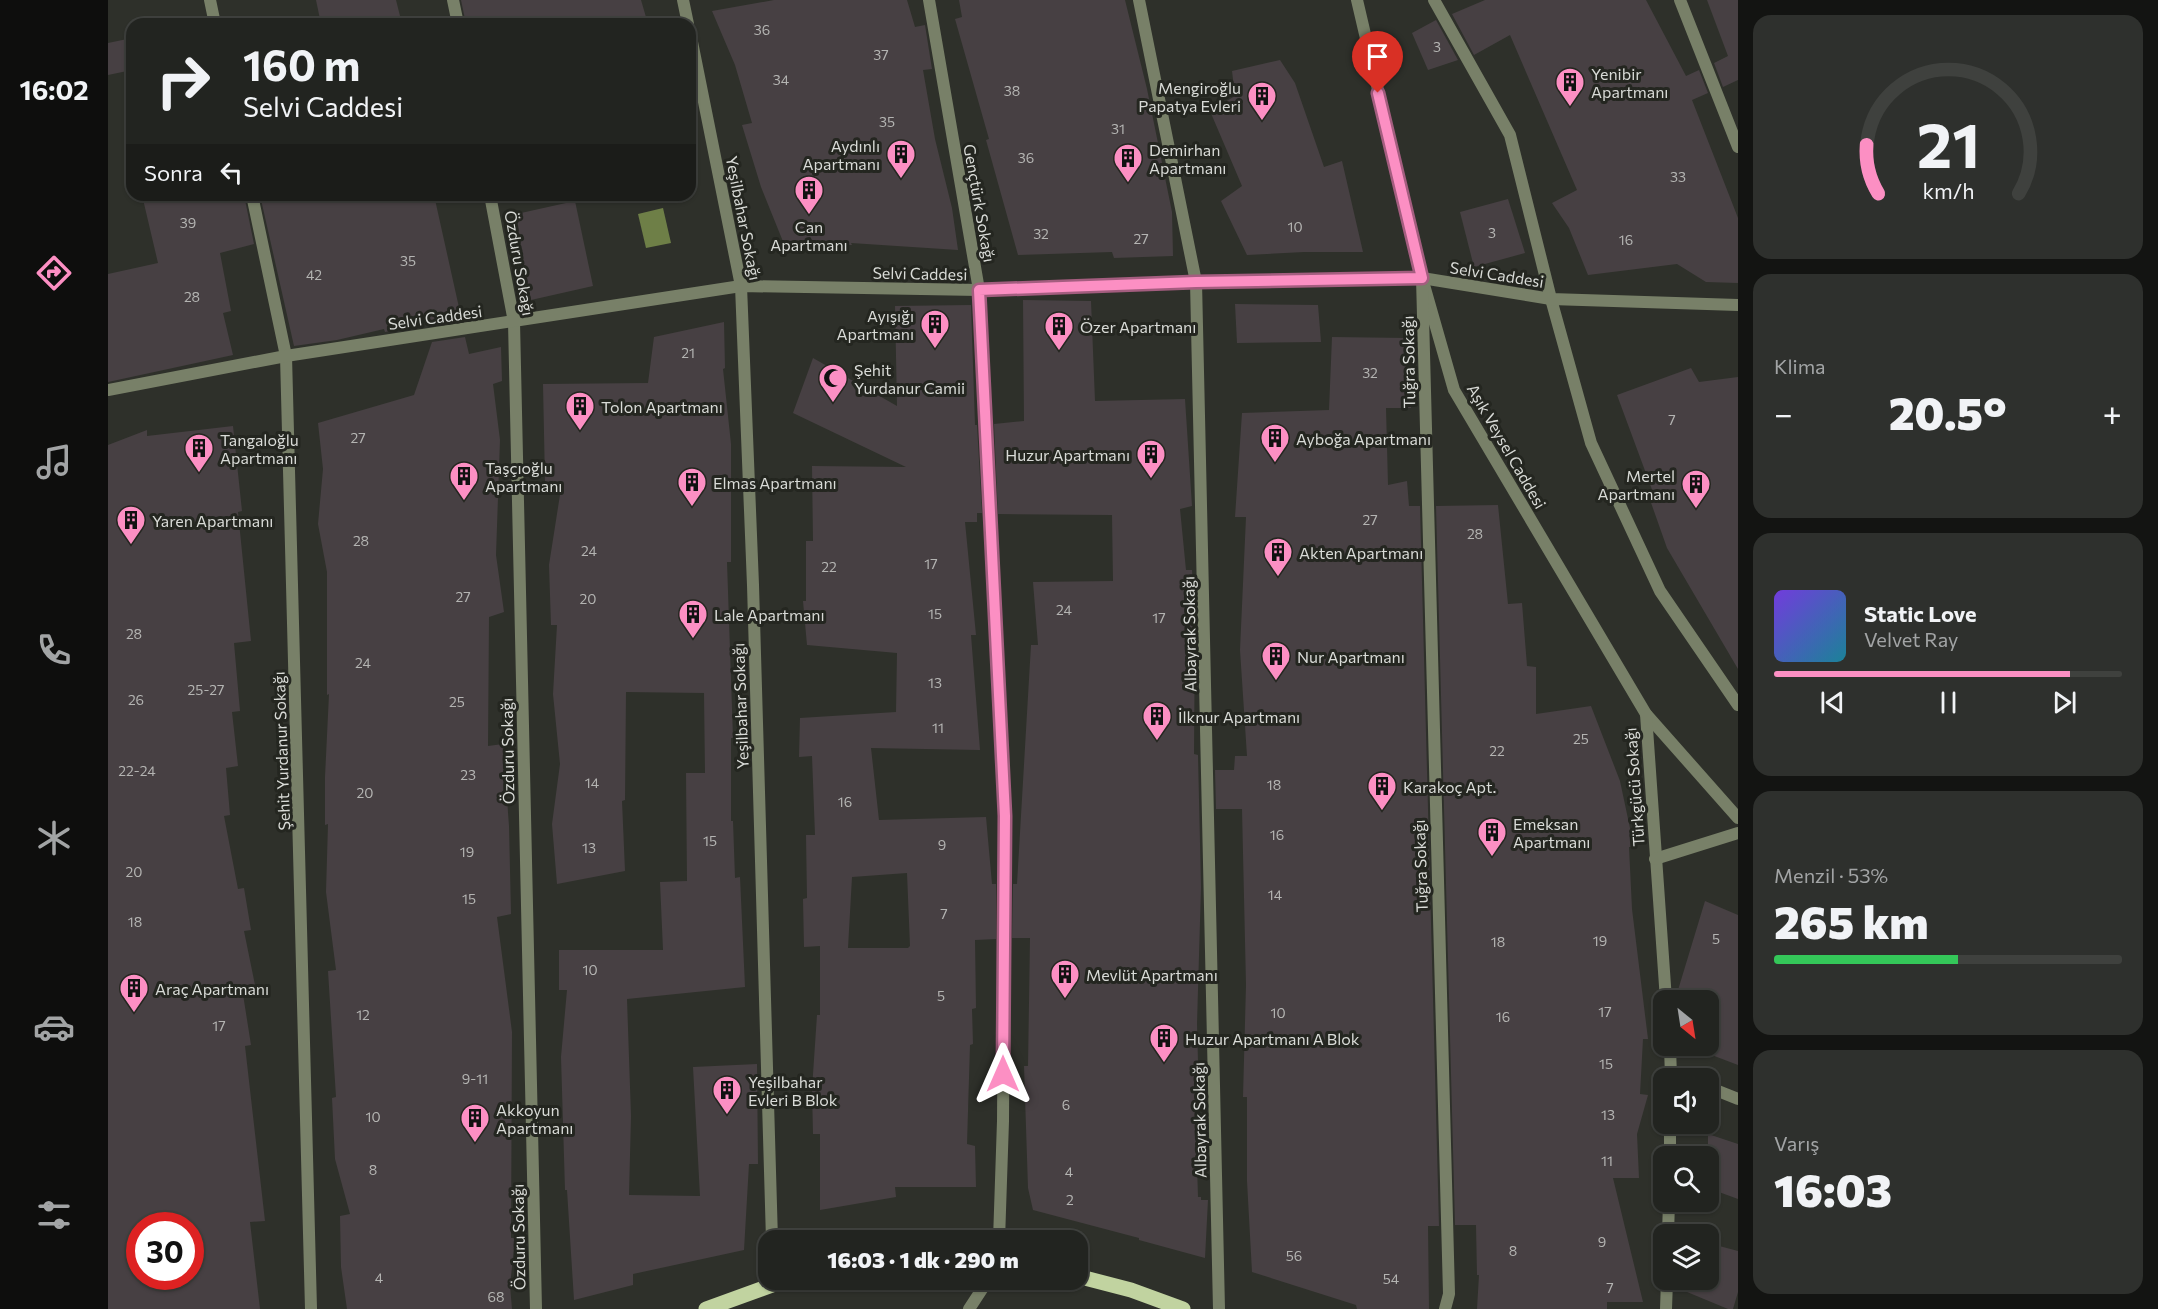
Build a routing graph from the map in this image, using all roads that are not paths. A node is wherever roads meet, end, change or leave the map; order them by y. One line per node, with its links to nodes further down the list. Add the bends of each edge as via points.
1 (210, 0): 9 (street)
2 (453, 0): 10 (street)
3 (684, 0): 11 (street)
4 (929, 0): 19 (street, Gençtürk Sokağı)
5 (1139, 0): 17 (street, Albayrak Sokağı)
6 (1357, 0): 16 (street, Aşık Veysel Caddesi)
7 (1434, 0): 20 (street, via 1510,135)
8 (1680, 0): 13 (street)
9 (214, 18)
10 (457, 18)
11 (687, 18)
12 (696, 62): 18 (street, Yeşilbahar Sokağı)
13 (1738, 147)
14 (253, 201): 23 (street, Şehit Yurdanur Sokağı)
15 (491, 201): 22 (street, Özduru Sokağı)
16 (1422, 278): 17 (street, Selvi Caddesi); 20 (street, Selvi Caddesi); 26 (street, Aşık Veysel Caddesi, via 1455,390); 45 (street, Tuğra Sokağı, via 1449,1294)
17 (1196, 282): 19 (street, Selvi Caddesi); 44 (street, Albayrak Sokağı)
18 (741, 286): 19 (street, Selvi Caddesi); 22 (street, Selvi Caddesi); 33 (street, Yeşilbahar Sokağı)
19 (979, 290): 34 (street, Gençtürk Sokağı, via 1005,816)
20 (1551, 299): 21 (street, Selvi Caddesi); 25 (street, via 1591,442 1660,591)
21 (1738, 305)
22 (514, 322): 23 (street, Selvi Caddesi); 40 (street, Özduru Sokağı)
23 (286, 356): 24 (street, Selvi Caddesi); 39 (street, Şehit Yurdanur Sokağı)
24 (108, 390)
25 (1738, 705)
26 (1646, 714): 27 (street, Aşık Veysel Caddesi); 29 (street, Türkgücü Sokağı)
27 (1738, 818)
28 (1738, 833): 29 (street, Türkgücü Sokağı)
29 (1655, 859): 30 (street, Türkgücü Sokağı)
30 (1665, 990)
31 (1719, 1091): 32 (street)
32 (1738, 1099)
33 (772, 1230)
34 (999, 1230)
35 (1088, 1279): 43 (main road)
36 (758, 1288): 41 (main road)
37 (981, 1290): 42 (street)
38 (1667, 1290): 46 (street)
39 (311, 1309)
40 (536, 1309)
41 (706, 1309)
42 (969, 1309)
43 (1183, 1309)
44 (1219, 1309)
45 (1445, 1309)
46 (1666, 1309)

